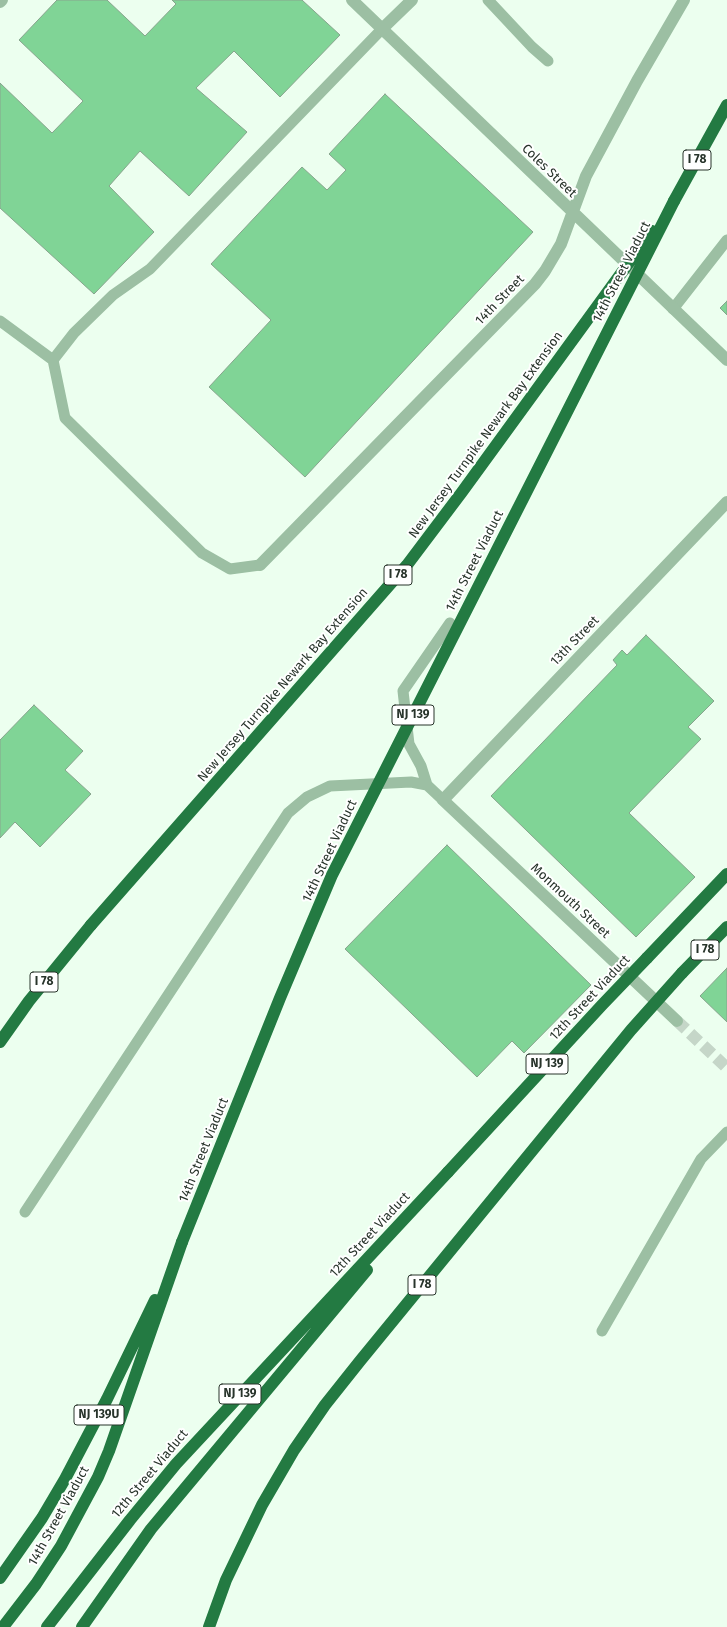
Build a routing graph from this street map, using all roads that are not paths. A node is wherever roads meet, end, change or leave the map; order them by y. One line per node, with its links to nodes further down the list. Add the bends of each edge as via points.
1 (2, 0): 6 (street)
2 (352, 0): 7 (street, Coles Street)
3 (412, 0): 7 (street)
4 (488, 0): 8 (lane, via 532,47)
5 (684, 0): 11 (street, 14th Street, via 586,176)
6 (0, 2)
7 (382, 29): 11 (street, Coles Street); 15 (lane, via 150,269 113,295 74,333)
8 (548, 60)
9 (727, 105): 10 (highway, 14th Street Viaduct / I 78)
10 (674, 201): 25 (highway, New Jersey Turnpike Newark Bay Extension / I 78, bridge, via 407,565 91,925 29,1001); 29 (highway, 14th Street Viaduct / NJ 139, bridge, via 332,875)
11 (573, 213): 13 (street, Coles Street); 18 (street, 14th Street, via 554,258 535,284)
12 (727, 240): 13 (lane)
13 (673, 309): 16 (street, Coles Street)
14 (0, 321): 15 (lane)
15 (53, 360): 18 (lane, via 65,418 169,521 202,553 230,569)
16 (727, 360)
17 (727, 502): 21 (street, 13th Street)
18 (260, 565)
19 (450, 623): 20 (lane, via 403,691 409,744 421,766)
20 (427, 785): 21 (lane); 28 (lane, via 411,782 330,786 308,797 288,813)
21 (443, 800): 24 (street, Monmouth Street)
22 (727, 874): 27 (highway, 12th Street Viaduct / NJ 139, bridge)
23 (727, 927): 35 (highway, I 78, bridge, via 632,1030 325,1405 262,1504 226,1580)
24 (677, 1021)
25 (0, 1042)
26 (727, 1132): 30 (lane, via 701,1159)
27 (448, 1172): 33 (highway, 12th Street Viaduct / NJ 139, via 176,1464); 34 (highway, via 167,1509)
28 (25, 1212)
29 (182, 1242): 31 (highway, NJ 139U, via 107,1399 65,1479 38,1524); 32 (highway, 14th Street Viaduct / NJ 139, via 98,1477 61,1546)
30 (602, 1331)
31 (0, 1578)
32 (3, 1627)
33 (46, 1627)
34 (82, 1627)
35 (209, 1627)

